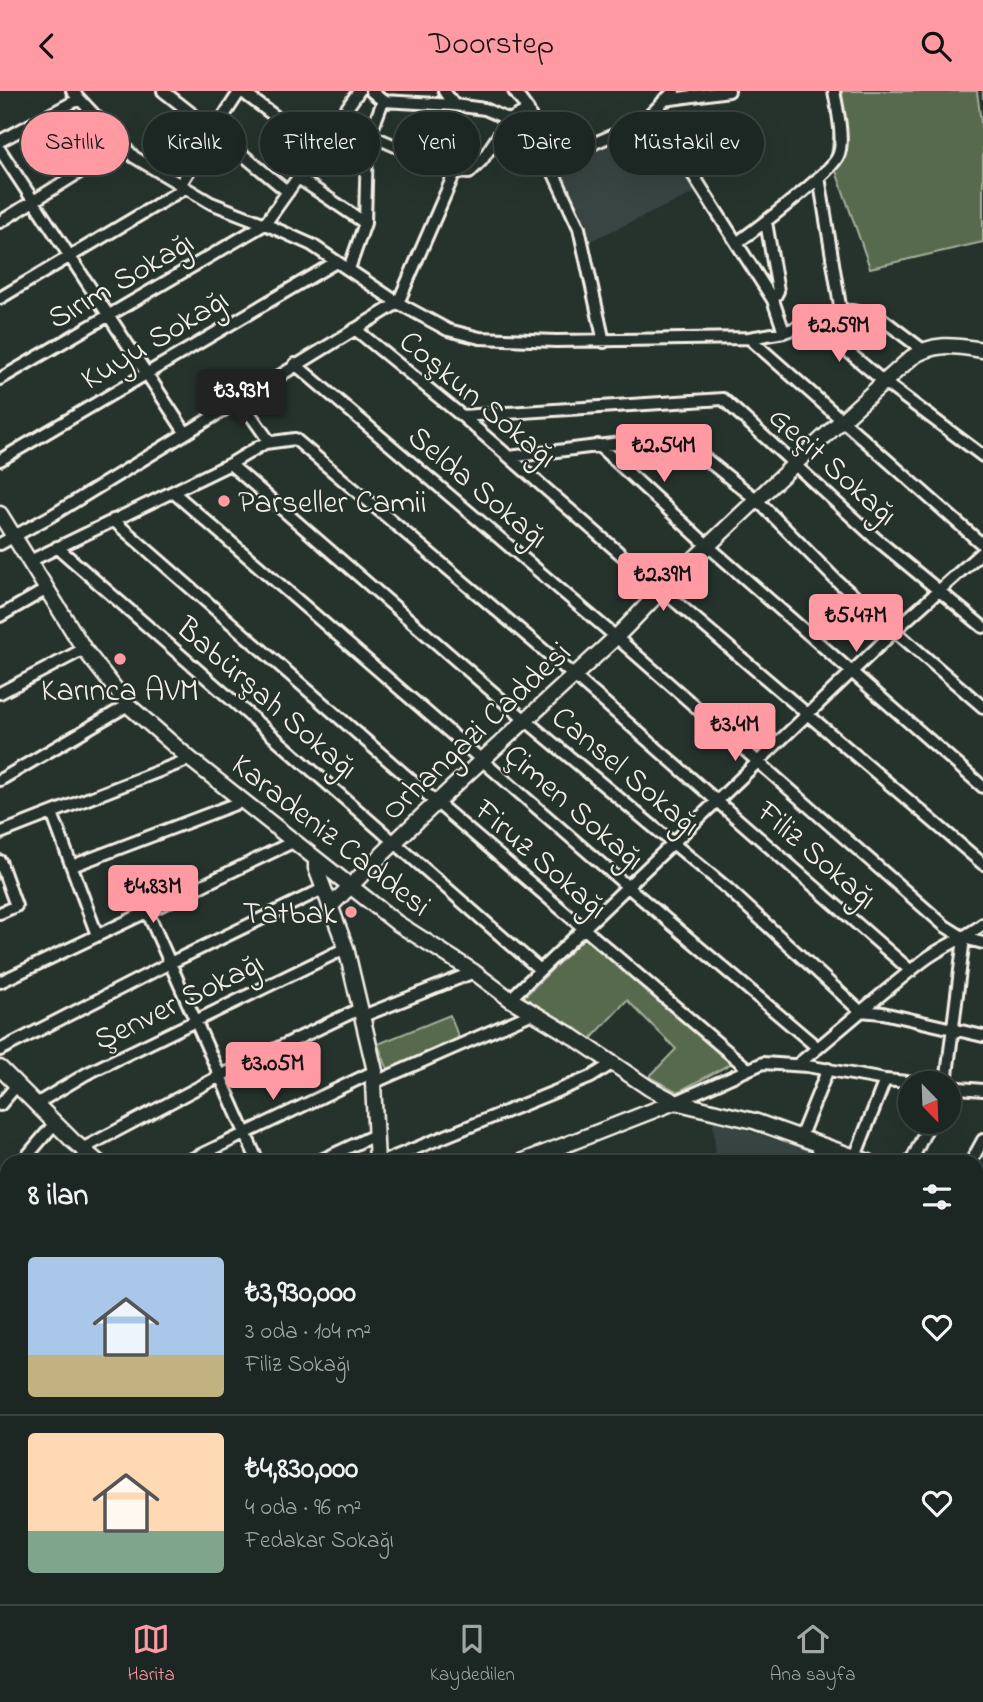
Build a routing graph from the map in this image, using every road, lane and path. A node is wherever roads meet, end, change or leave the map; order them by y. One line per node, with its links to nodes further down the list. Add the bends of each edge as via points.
1 (163, 91): 16 (street)
2 (241, 91): 17 (street); 18 (street)
3 (359, 91): 19 (street)
4 (371, 91): 12 (street)
5 (444, 91): 13 (street)
6 (674, 91): 11 (street)
7 (729, 91): 11 (street)
8 (834, 91): 37 (street, via 839,154)
9 (519, 94): 14 (street)
10 (75, 95): 15 (street); 24 (street)
11 (664, 100): 22 (street)
12 (383, 101): 13 (street); 20 (street)
13 (454, 105): 23 (street)
14 (528, 110): 21 (street)
15 (91, 112)
16 (190, 112)
17 (227, 112)
18 (269, 112)
19 (344, 112)
20 (379, 112)
21 (524, 112)
22 (653, 112)
23 (494, 113)
24 (0, 141)
25 (494, 141): 29 (street)
26 (0, 150): 40 (street)
27 (129, 152): 38 (street)
28 (246, 157): 39 (street)
29 (480, 161)
30 (76, 175): 40 (street)
31 (188, 175): 38 (street)
32 (366, 175): 44 (street)
33 (454, 175): 51 (street)
34 (555, 175): 58 (street, via 579,228)
35 (694, 175): 45 (street)
36 (297, 177): 39 (street); 44 (street)
37 (819, 177): 42 (street); 52 (street)
38 (182, 186): 43 (street, via 211,203); 46 (street)
39 (288, 192): 43 (street)
40 (34, 202): 41 (street); 46 (street)
41 (0, 222)
42 (766, 222): 45 (street); 50 (street, via 778,291)
43 (265, 223): 47 (street); 53 (street, Sırım Sokağı)
44 (365, 223): 48 (street)
45 (738, 242): 50 (street)
46 (70, 257): 49 (street); 53 (street)
47 (336, 262): 48 (street); 62 (street, Kuyu Sokağı)
48 (349, 269): 51 (street)
49 (0, 298)
50 (773, 300): 56 (street)
51 (398, 303): 55 (street); 58 (street, via 448,330 480,338)
52 (841, 312): 54 (street); 59 (street, via 862,312 882,319)
53 (108, 316): 62 (street); 63 (street, Sırım Sokağı)
54 (814, 323): 56 (street); 64 (street)
55 (355, 329): 61 (street); 66 (street, Coşkun Sokağı)
56 (784, 332): 57 (street)
57 (749, 338): 58 (street); 67 (street)
58 (604, 341)
59 (923, 350): 60 (street, via 948,345); 64 (street, Orhangazi Caddesi)
60 (983, 350)
61 (295, 364): 65 (street); 93 (street, Selda Sokağı)
62 (146, 373): 68 (street); 73 (street, Kuyu Sokağı)
63 (0, 379)
64 (884, 382): 67 (street, Orhangazi Caddesi); 71 (street)
65 (240, 400): 68 (street); 69 (street)
66 (462, 416): 72 (street, Coşkun Sokağı); 75 (street, Geçit Sokağı, via 723,399)
67 (840, 421): 75 (street, Orhangazi Caddesi); 82 (street)
68 (185, 432): 80 (street)
69 (269, 441): 74 (street); 96 (street, Filiz Sokağı, via 295,439)
70 (598, 445): 72 (street); 77 (street, via 677,436); 83 (street)
71 (981, 451)
72 (509, 457): 88 (street, Coşkun Sokağı)
73 (0, 460)
74 (230, 464): 76 (street); 101 (street, Cansel Sokağı)
75 (794, 465): 77 (street, Orhangazi Caddesi); 89 (street, Geçit Sokağı)
76 (173, 492): 79 (street); 103 (street, Çimen Sokağı)
77 (757, 500): 83 (street, Orhangazi Caddesi); 92 (street)
78 (0, 514): 80 (street, Karadeniz Caddesi)
79 (113, 520): 84 (street); 109 (street, Firuz Sokağı)
80 (14, 537): 81 (street); 86 (street, Karadeniz Caddesi)
81 (0, 544)
82 (983, 545)
83 (708, 546): 88 (street, Orhangazi Caddesi); 95 (street)
84 (57, 547): 86 (street); 113 (street, Babürşah Sokağı)
85 (983, 551): 89 (street)
86 (30, 561): 87 (street, Karadeniz Caddesi)
87 (47, 589): 90 (street); 94 (street, Karadeniz Caddesi)
88 (662, 590): 93 (street, Orhangazi Caddesi); 100 (street, Coşkun Sokağı)
89 (939, 590): 91 (street, Geçit Sokağı); 92 (street)
90 (0, 616)
91 (983, 627)
92 (895, 632): 95 (street); 99 (street)
93 (616, 637): 96 (street, Orhangazi Caddesi); 104 (street, Selda Sokağı)
94 (83, 649): 97 (street); 98 (street, Karadeniz Caddesi)
95 (852, 672): 100 (street); 106 (street)
96 (573, 675): 101 (street, Orhangazi Caddesi); 108 (street, Filiz Sokağı)
97 (0, 693)
98 (128, 705): 102 (street, Karadeniz Caddesi); 105 (street)
99 (983, 707)
100 (808, 714): 104 (street); 117 (street, Coşkun Sokağı)
101 (524, 719): 103 (street, Orhangazi Caddesi); 114 (street, Cansel Sokağı)
102 (190, 759): 107 (street, Karadeniz Caddesi); 110 (street)
103 (483, 761): 109 (street, Orhangazi Caddesi); 120 (street, Çimen Sokağı)
104 (758, 763): 108 (street); 128 (street, Selda Sokağı)
105 (0, 780)
106 (983, 787)
107 (243, 801): 112 (street, Karadeniz Caddesi); 118 (street)
108 (718, 801): 114 (street); 133 (street, Filiz Sokağı)
109 (436, 803): 113 (street, Orhangazi Caddesi); 126 (street, Firuz Sokağı)
110 (52, 813): 111 (street); 118 (street)
111 (0, 833)
112 (293, 842): 115 (street, Karadeniz Caddesi); 123 (street)
113 (396, 843): 119 (street, Orhangazi Caddesi); 132 (street, Babürşah Sokağı)
114 (674, 843): 120 (street); 137 (street, Cansel Sokağı)
115 (316, 860): 119 (street, Karadeniz Caddesi); 121 (street)
116 (0, 861): 124 (street, via 16,906)
117 (983, 864)
118 (72, 866): 127 (street)
119 (350, 886): 122 (street, Orhangazi Caddesi); 134 (street, Karadeniz Caddesi, via 397,923)
120 (628, 887): 126 (street); 143 (street, Çimen Sokağı)
121 (323, 889): 122 (street); 131 (street)
122 (330, 907): 130 (street)
123 (147, 911): 127 (street); 131 (street)
124 (0, 913)
125 (983, 925): 128 (street)
126 (584, 929): 132 (street); 148 (street, Firuz Sokağı)
127 (97, 935): 135 (street)
128 (964, 939): 129 (street); 133 (street, via 949,943); 141 (street)
129 (983, 943)
130 (346, 948): 138 (street); 140 (street, Şenver Sokağı)
131 (170, 963): 140 (street); 144 (street)
132 (539, 969): 136 (street)
133 (911, 971): 137 (street)
134 (474, 972): 136 (street, Karadeniz Caddesi); 138 (street)
135 (0, 982)
136 (510, 999): 139 (street, Karadeniz Caddesi)
137 (860, 1011): 141 (street); 143 (street)
138 (362, 1012): 151 (street); 152 (street)
139 (533, 1013): 145 (street, Karadeniz Caddesi); 152 (street)
140 (195, 1020): 151 (street); 161 (street, Şenver Sokağı)
141 (954, 1031): 142 (street); 150 (street)
142 (983, 1036)
143 (817, 1048): 146 (street)
144 (0, 1050)
145 (613, 1063): 158 (street, Karadeniz Caddesi); 178 (street, via 592,1077)
146 (797, 1065): 148 (street, via 762,1063); 149 (street)
147 (0, 1068): 155 (street)
148 (748, 1069): 156 (street)
149 (828, 1069): 153 (street); 169 (street)
150 (949, 1071)
151 (220, 1076): 166 (street); 171 (street)
152 (374, 1077): 166 (street); 167 (street)
153 (885, 1080): 154 (street); 182 (street)
154 (898, 1081)
155 (17, 1085): 161 (street); 162 (street)
156 (708, 1086): 160 (street); 163 (street)
157 (961, 1087): 159 (street)
158 (649, 1088): 160 (street, Karadeniz Caddesi); 164 (street)
159 (983, 1090)
160 (675, 1102): 163 (street, Karadeniz Caddesi); 164 (street)
161 (36, 1104): 165 (street)
162 (0, 1105)
163 (708, 1110): 169 (street, Karadeniz Caddesi)
164 (635, 1118): 179 (street)
165 (55, 1123): 171 (street); 172 (street)
166 (245, 1133): 174 (street); 175 (street)
167 (377, 1134): 176 (street); 177 (street)
168 (924, 1134): 183 (street)
169 (800, 1138): 170 (street, Karadeniz Caddesi)
170 (818, 1144): 180 (street); 181 (street, Karadeniz Caddesi)
171 (82, 1149): 173 (street)
172 (28, 1155)
173 (89, 1155)
174 (200, 1155)
175 (255, 1155)
176 (332, 1155)
177 (378, 1155)
178 (397, 1155)
179 (539, 1155)
180 (819, 1155)
181 (850, 1155)
182 (863, 1155)
183 (914, 1155)

